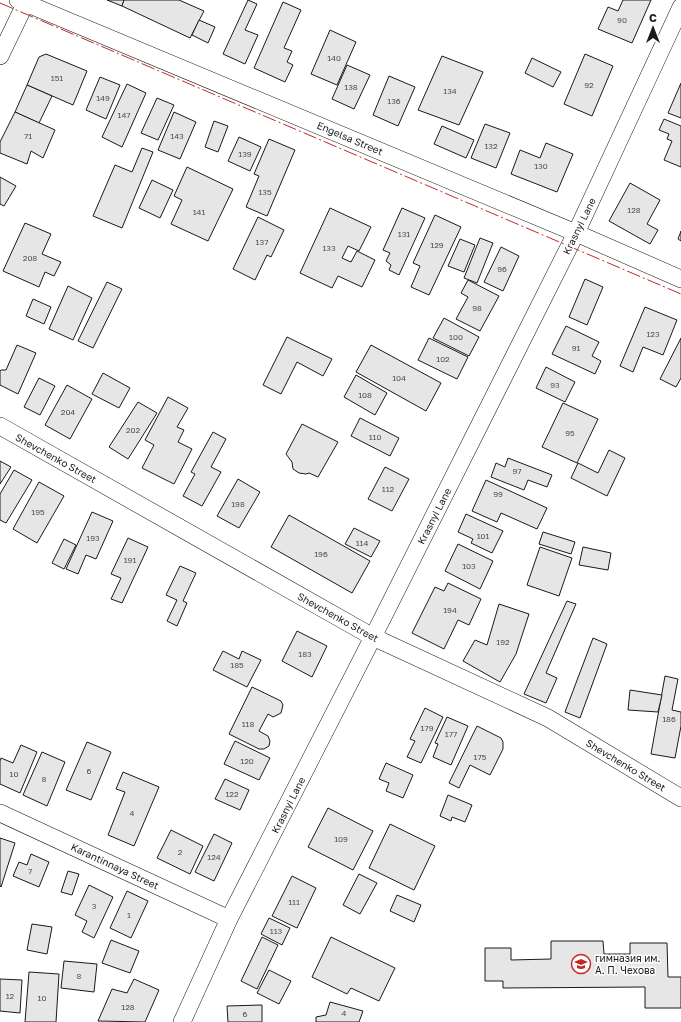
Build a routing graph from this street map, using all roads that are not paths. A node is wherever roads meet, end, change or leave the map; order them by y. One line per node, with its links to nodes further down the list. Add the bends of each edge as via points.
1 (24, 1): 3 (street); 4 (street, Engelsa Street)
2 (681, 7): 4 (street, Krasnyi Lane)
3 (0, 56)
4 (576, 233): 5 (street, Engelsa Street); 7 (street, Krasnyi Lane)
5 (681, 279)
6 (0, 426): 7 (street, Shevchenko Street)
7 (373, 637): 8 (street, Shevchenko Street, via 548,718); 10 (street, Krasnyi Lane)
8 (681, 798)
9 (0, 813): 10 (street, Karantinnaya Street)
10 (229, 919): 11 (street, Krasnyi Lane)
11 (182, 1022)

